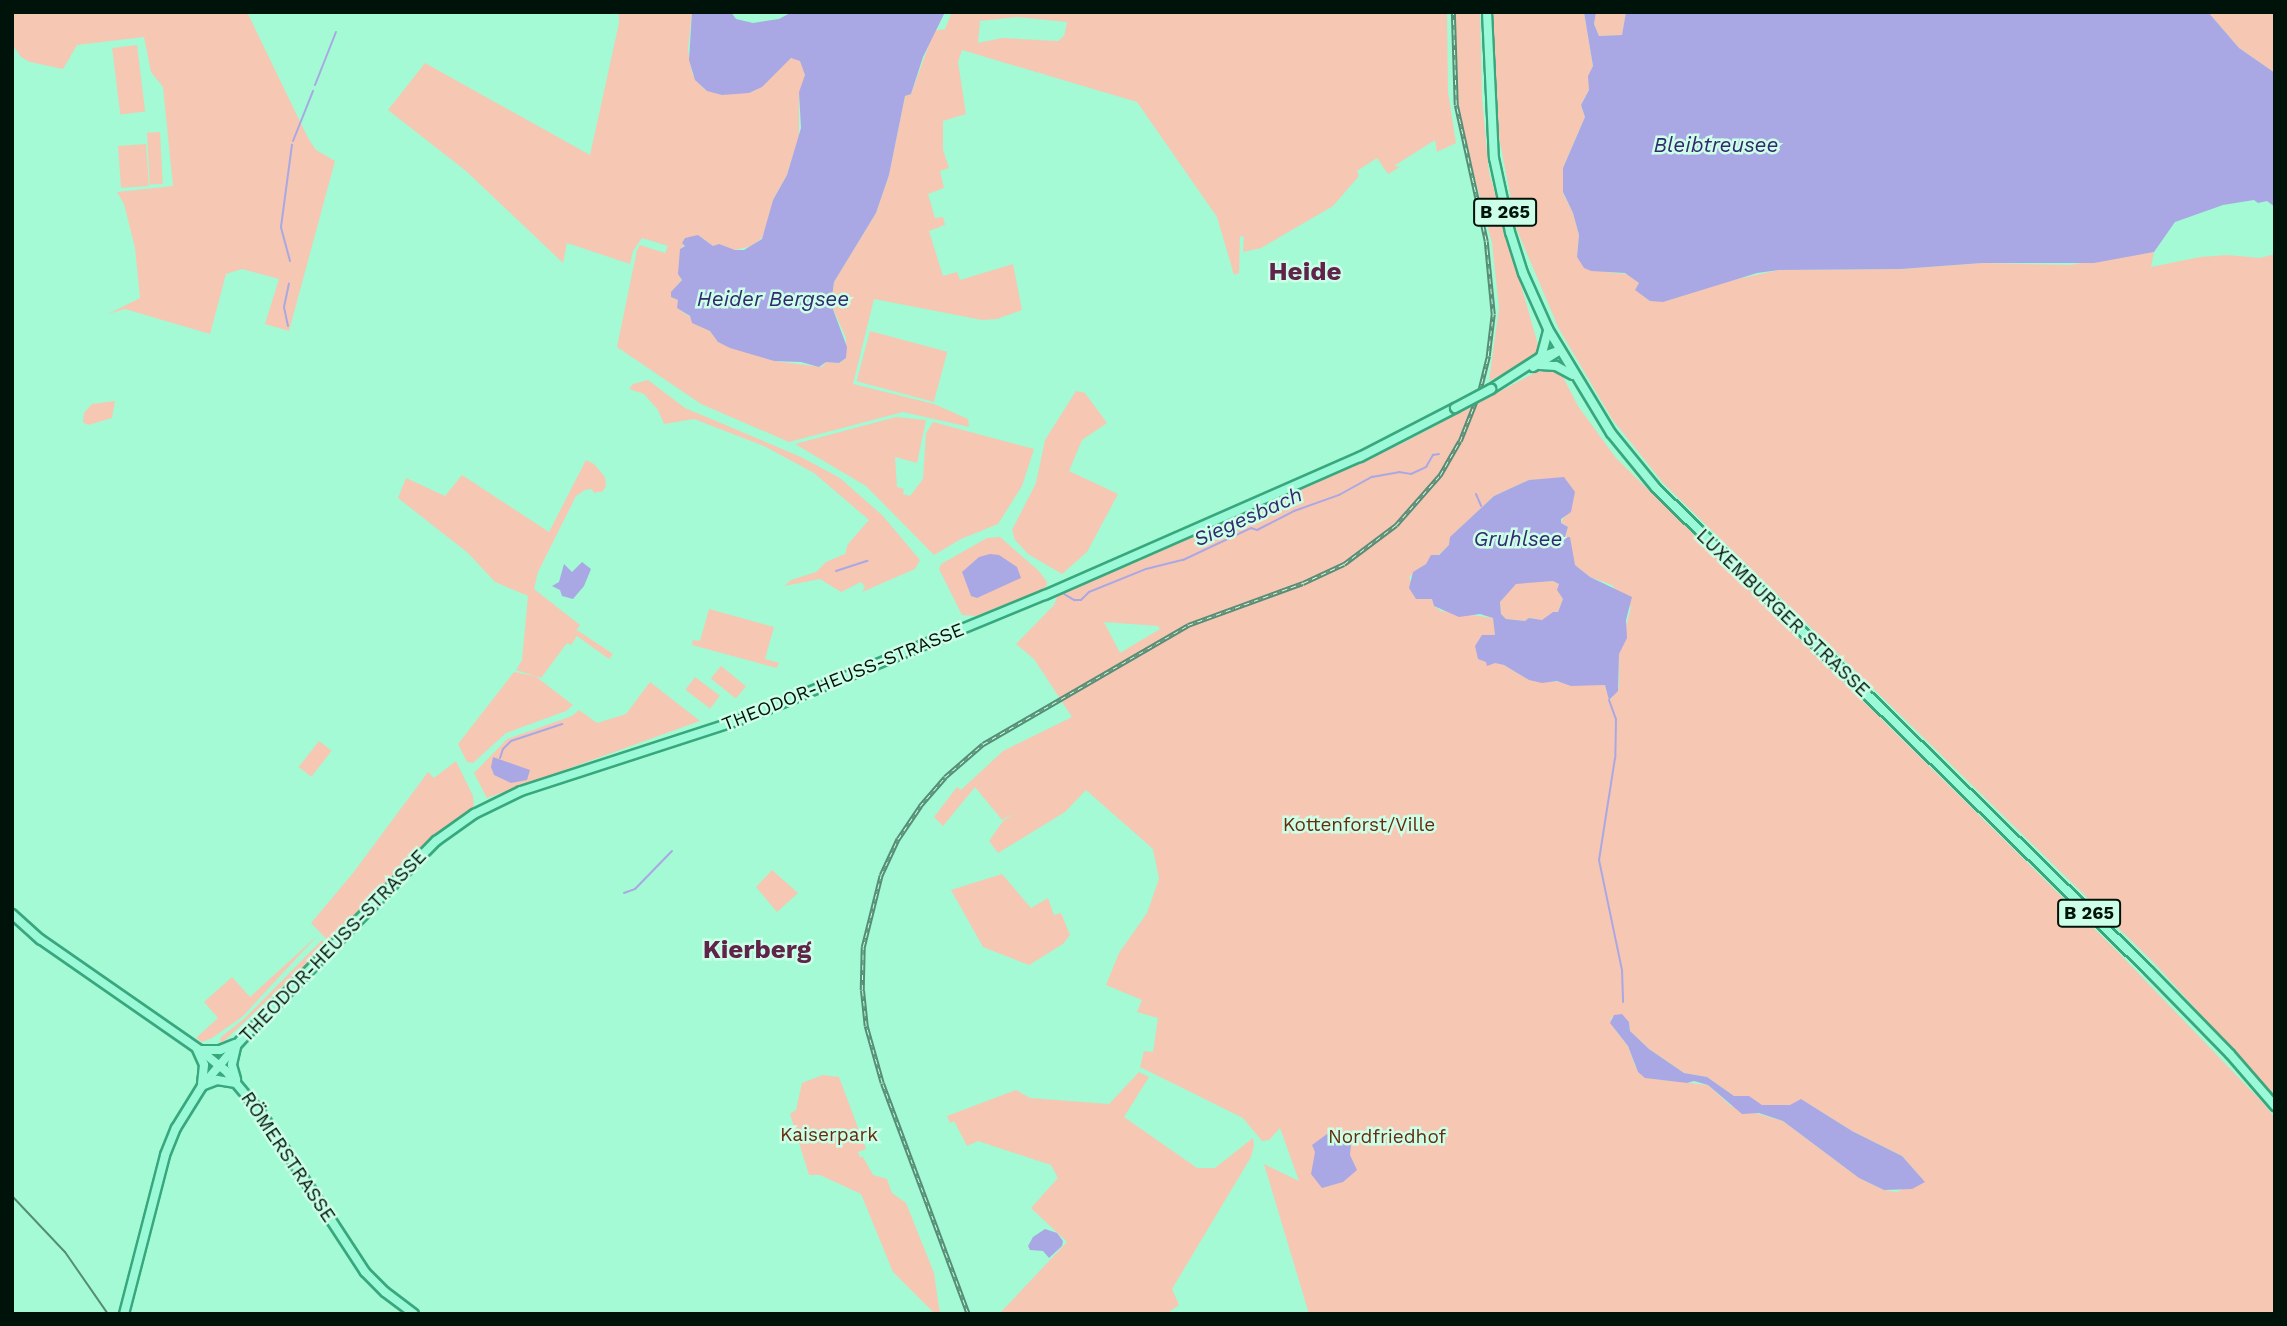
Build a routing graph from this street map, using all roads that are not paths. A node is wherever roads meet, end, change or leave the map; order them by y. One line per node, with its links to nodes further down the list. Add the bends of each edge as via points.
1 (1487, 12): 2 (main road, LUXEMBURGER STRASSE / B 265, via 1491,128 1500,195 1523,273)
2 (1548, 329): 3 (main road, LUXEMBURGER STRASSE / B 265); 4 (main road)
3 (1560, 350): 4 (main road, THEODOR-HEUSS-STRASSE); 5 (main road, LUXEMBURGER STRASSE / B 265)
4 (1541, 361): 5 (main road); 7 (main road, THEODOR-HEUSS-STRASSE, bridge, via 1295,486 1092,576 746,718 521,791 474,814 436,841)
5 (1573, 375): 12 (main road, LUXEMBURGER STRASSE / B 265, via 1611,433 1656,488 2149,971)
6 (12, 914): 8 (main road, RÖMERSTRASSE, via 64,957)
7 (238, 1043): 8 (main road, via 220,1050); 9 (main road, THEODOR-HEUSS-STRASSE); 10 (main road, via 232,1065)
8 (197, 1048): 9 (main road, RÖMERSTRASSE); 11 (main road, via 204,1066)
9 (219, 1064): 10 (main road, RÖMERSTRASSE); 11 (main road, THEODOR-HEUSS-STRASSE)
10 (238, 1084): 11 (main road, via 217,1080); 14 (main road, RÖMERSTRASSE, via 365,1272)
11 (202, 1086): 13 (main road, THEODOR-HEUSS-STRASSE, via 165,1156)
12 (2275, 1106)
13 (124, 1314)
14 (415, 1314)

